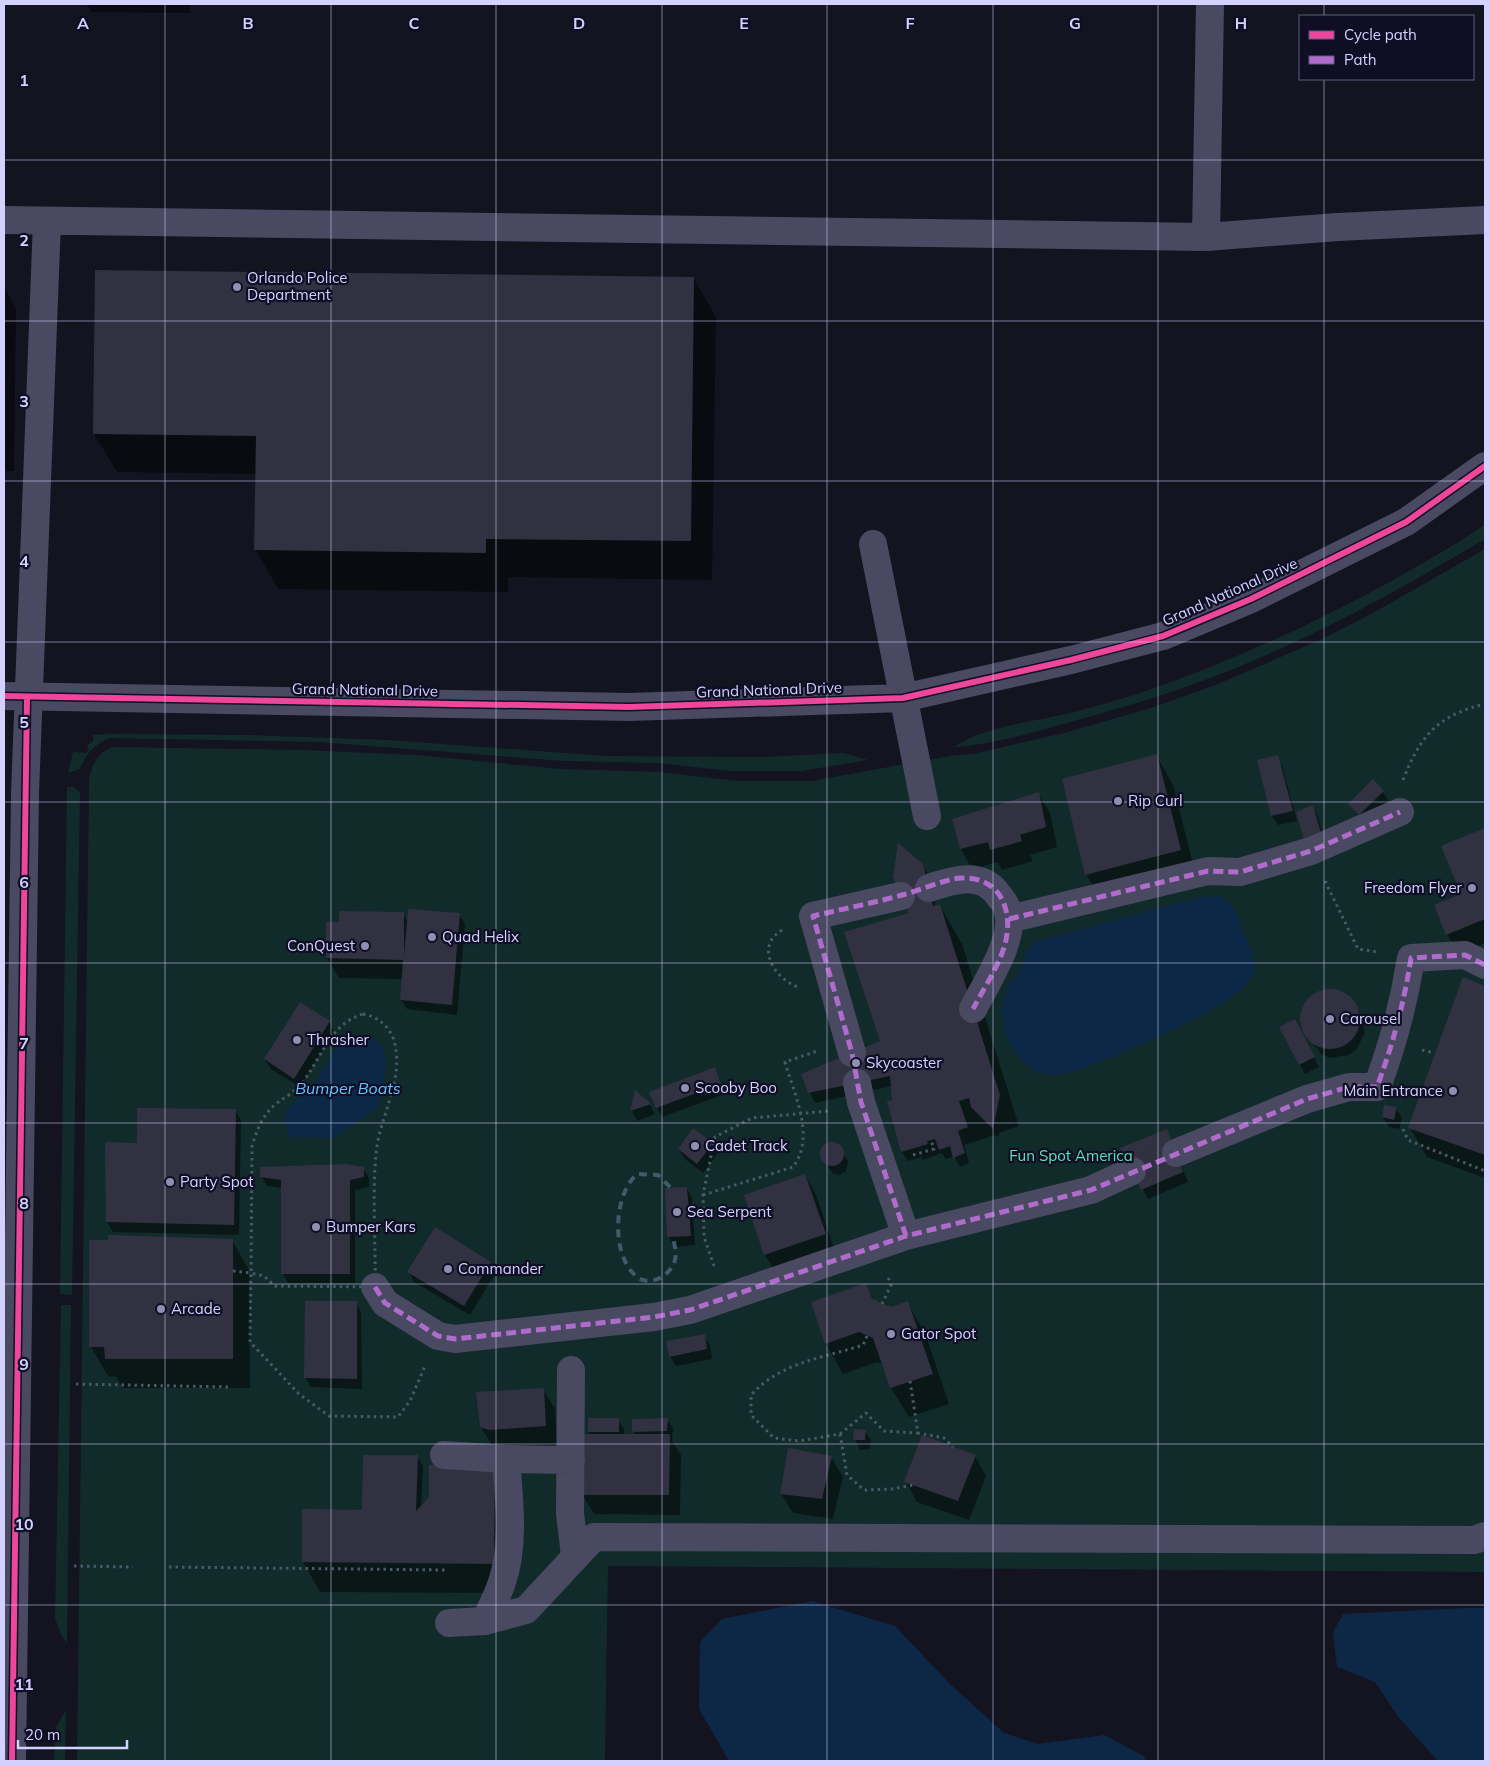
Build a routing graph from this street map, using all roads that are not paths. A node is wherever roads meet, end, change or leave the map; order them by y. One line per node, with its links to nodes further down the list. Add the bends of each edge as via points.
1 (1210, 4): 5 (street)
2 (4, 220): 3 (street)
3 (46, 220): 5 (street); 8 (street)
4 (1485, 220): 5 (street)
5 (1206, 237)
6 (1485, 466): 9 (street, Grand National Drive, via 1406,522 1252,600 1163,636)
7 (873, 544): 9 (street)
8 (16, 697): 9 (street, Grand National Drive, via 629,707); 31 (street)
9 (903, 698): 11 (street)
10 (1400, 812): 14 (street, via 1311,851 1240,872 1208,871)
11 (927, 816)
12 (929, 888): 14 (street, via 960,878 980,880 995,890)
13 (901, 896): 17 (street, via 813,916)
14 (1010, 919): 16 (street, via 1005,945)
15 (1485, 965): 19 (street, via 1465,955 1411,958 1394,1041 1377,1087 1348,1087 1307,1099)
16 (973, 1009)
17 (850, 1047)
18 (859, 1092): 21 (street)
19 (1176, 1153)
20 (1132, 1171): 21 (street, via 1090,1190)
21 (906, 1236): 22 (street, via 690,1310 654,1317 456,1338 438,1336 385,1303)
22 (375, 1287)
23 (571, 1370): 26 (street)
24 (444, 1455): 25 (street)
25 (506, 1459): 26 (street); 29 (street, via 509,1526 506,1564)
26 (571, 1460): 28 (street, via 570,1513)
27 (1485, 1536): 28 (street, via 1474,1540 594,1537)
28 (575, 1556): 29 (street, via 526,1610)
29 (485, 1621): 30 (street)
30 (449, 1623)
31 (12, 1761)

